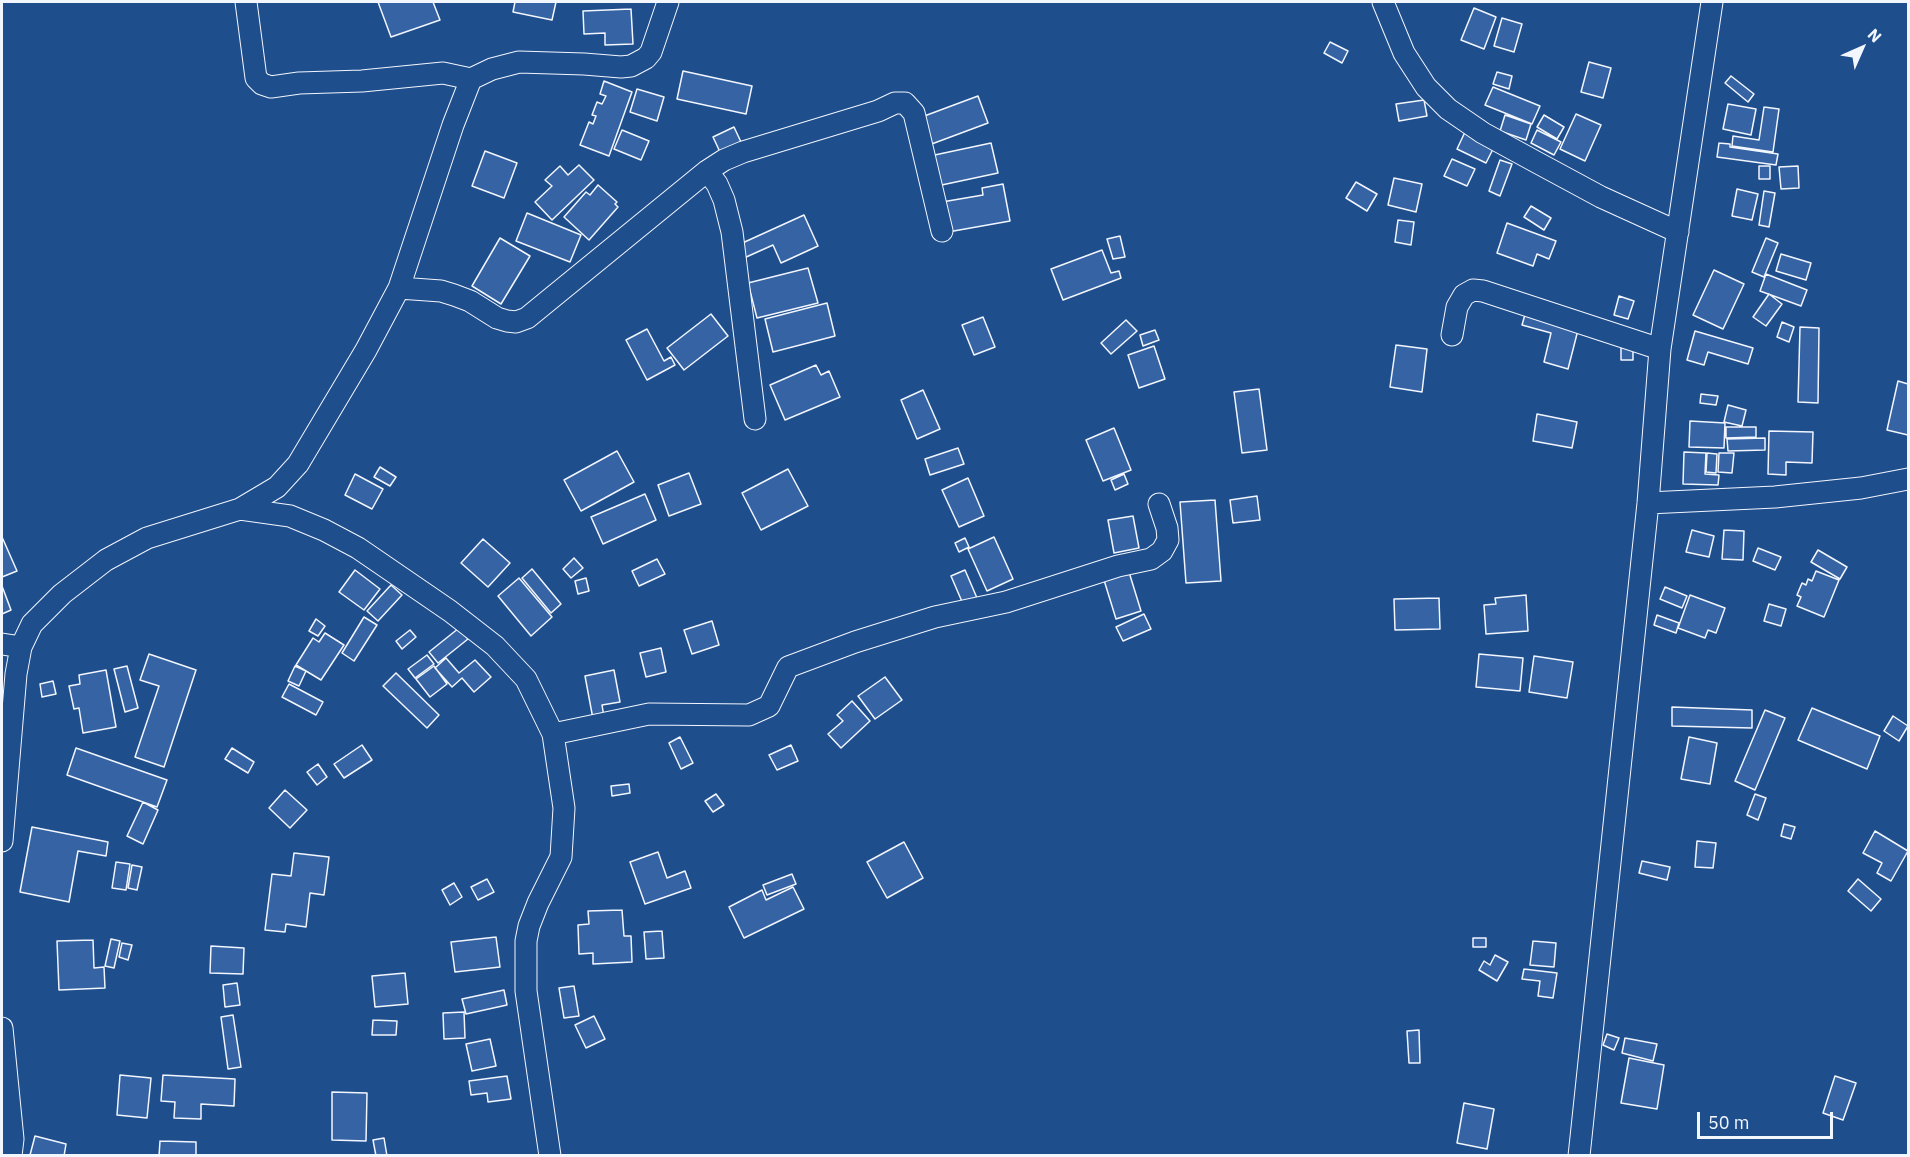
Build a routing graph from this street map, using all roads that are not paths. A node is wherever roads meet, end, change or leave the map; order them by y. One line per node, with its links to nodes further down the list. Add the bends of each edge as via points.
1 (246, 2): 5 (street, via 256,78 267,87 443,73)
2 (668, 2): 5 (street, via 651,52 631,66 519,62)
3 (1383, 2): 8 (street, via 1404,52 1426,87 1448,109 1483,133 1601,197)
4 (1712, 2): 8 (street)
5 (471, 79): 9 (street)
6 (707, 171): 7 (street, via 742,152 905,103 914,113); 9 (street, via 527,318 507,321 441,291); 12 (street, via 724,200 732,232)
7 (942, 231)
8 (1678, 232): 11 (street)
9 (399, 288): 16 (street, via 298,464 277,487)
10 (1452, 335): 11 (street, via 1457,307 1464,295 1473,290)
11 (1660, 350): 15 (street)
12 (755, 418)
13 (1908, 479): 15 (street, via 1775,497)
14 (1159, 504): 18 (street, via 1168,540 1151,559 1006,602 935,617 788,667 769,706 749,715 649,714)
15 (1648, 504): 23 (street)
16 (240, 509): 17 (street, via 147,538 105,560 62,594); 18 (street, via 290,516 324,530 450,611 495,646 526,680)
17 (11, 646): 19 (street, via 16,674)
18 (553, 734): 22 (street, via 564,808 561,857 538,903 526,941 526,991)
19 (2, 841)
20 (2, 1028): 21 (street, via 13,1138)
21 (11, 1155)
22 (550, 1155)
23 (1579, 1155)

